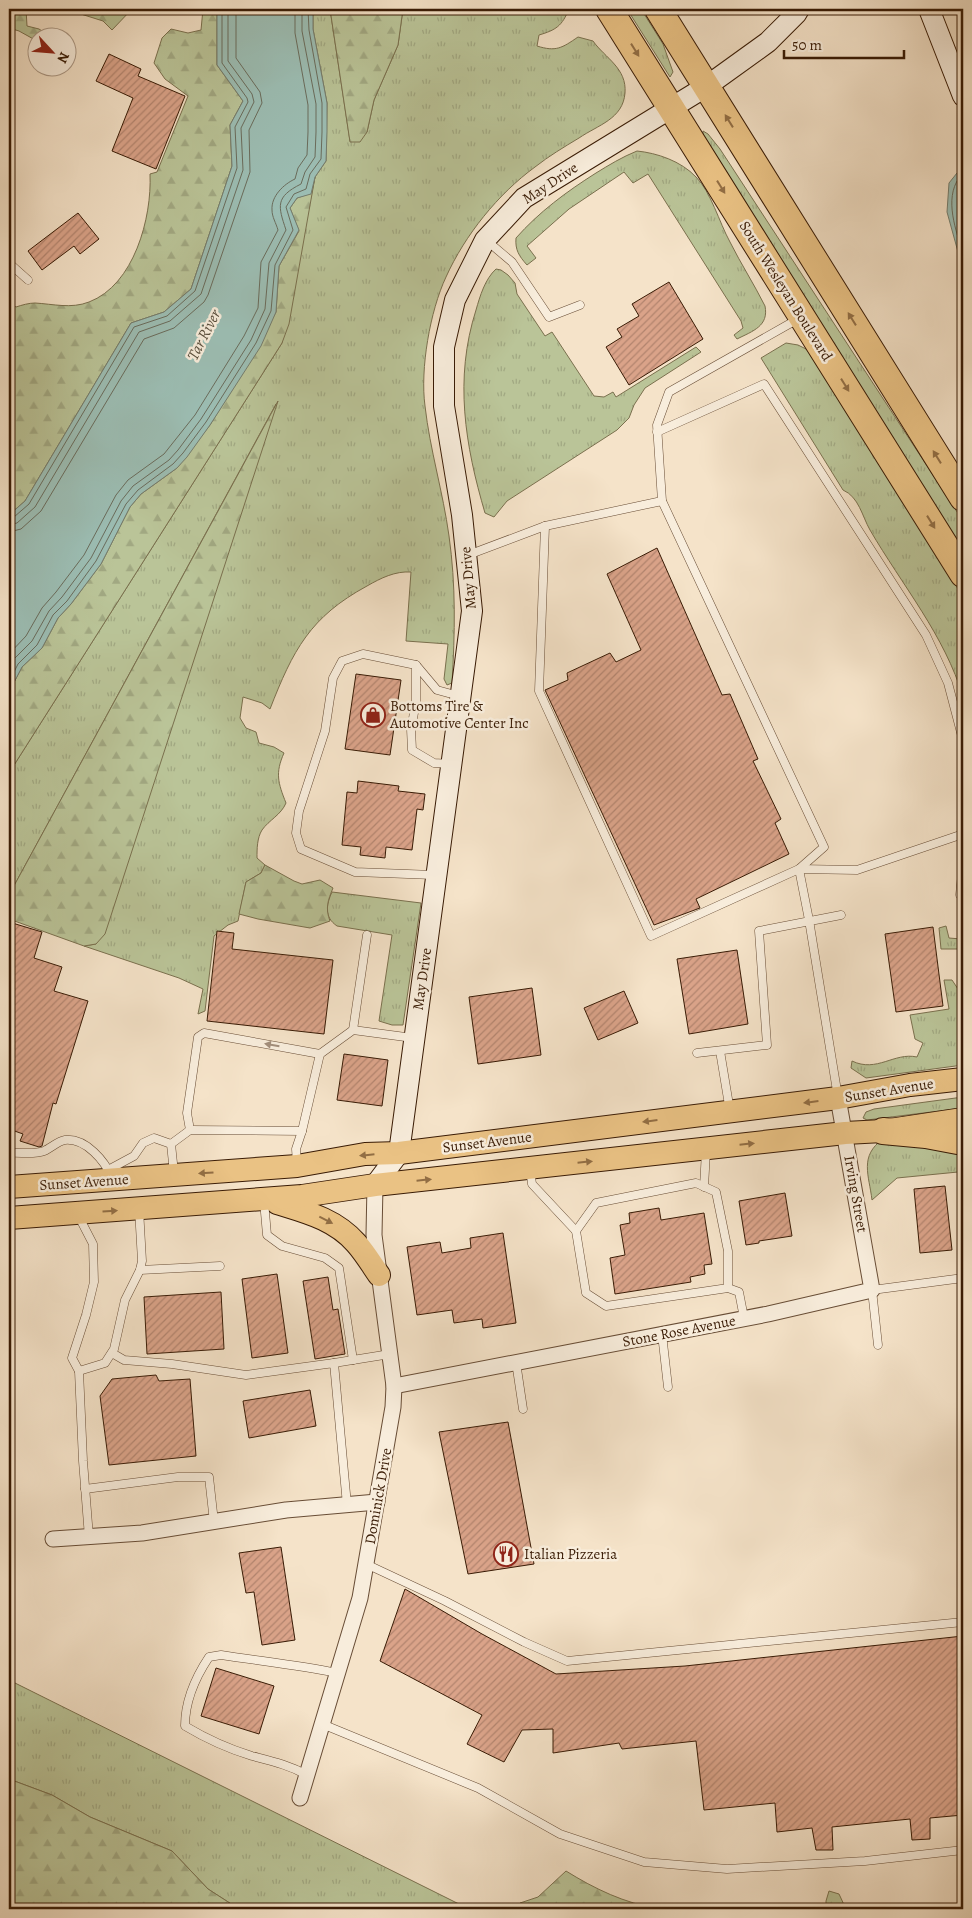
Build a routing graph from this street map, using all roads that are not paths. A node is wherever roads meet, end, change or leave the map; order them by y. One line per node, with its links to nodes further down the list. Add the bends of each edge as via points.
1 (609, 9): 7 (highway, South Wesleyan Boulevard, one-way to 7)
2 (658, 9): 5 (highway)
3 (799, 9): 5 (main road, May Drive, via 768,42)
4 (929, 9): 6 (main road)
5 (708, 86): 7 (main road, May Drive); 14 (highway, one-way to 5)
6 (963, 96)
7 (671, 107): 8 (main road, May Drive, via 524,198); 12 (highway, South Wesleyan Boulevard, one-way to 12)
8 (485, 240): 11 (lane, via 512,262 550,317); 17 (main road, May Drive, via 455,300 444,347 444,406)
9 (9, 263): 10 (lane)
10 (28, 280)
11 (580, 305)
12 (802, 317): 13 (lane, via 669,392); 18 (highway, South Wesleyan Boulevard, one-way to 18)
13 (657, 432): 15 (lane); 21 (lane, via 764,384 926,635 948,683)
14 (963, 498)
15 (662, 501): 16 (lane); 25 (lane, via 824,847)
16 (545, 526): 17 (lane); 25 (lane, via 539,691 652,936)
17 (466, 555): 20 (main road, May Drive, via 472,611)
18 (963, 574)
19 (416, 664): 20 (lane, via 437,690); 22 (lane, via 412,750 434,763); 26 (lane, via 363,654 342,661 333,678 325,731 299,811 296,833 301,848 355,872)
20 (460, 696): 22 (main road, May Drive)
21 (963, 740)
22 (451, 764): 26 (main road, May Drive)
23 (963, 834): 25 (lane, via 857,870)
24 (963, 864): 27 (lane)
25 (799, 869): 29 (lane)
26 (436, 875): 32 (main road, May Drive)
27 (960, 895)
28 (841, 915): 29 (lane)
29 (809, 920): 33 (lane, via 758,931 767,1044); 37 (lane)
30 (367, 935): 31 (lane)
31 (353, 1030): 32 (lane); 35 (lane)
32 (415, 1038): 47 (main road, May Drive)
33 (720, 1051): 34 (lane); 38 (lane)
34 (697, 1053)
35 (320, 1054): 40 (lane, one-way to 40, via 204,1033 198,1037 186,1113); 42 (lane)
36 (963, 1079): 37 (main road, Sunset Avenue)
37 (838, 1098): 38 (main road, Sunset Avenue, one-way to 38); 43 (street, Irving Street)
38 (730, 1111): 47 (main road, Sunset Avenue, one-way to 47)
39 (963, 1119): 41 (main road, Sunset Avenue)
40 (190, 1130): 42 (lane); 45 (lane)
41 (883, 1131): 43 (main road, Sunset Avenue); 44 (highway)
42 (302, 1132): 49 (lane, via 296,1149)
43 (845, 1133): 46 (main road, Sunset Avenue, one-way to 43); 66 (street, Irving Street)
44 (963, 1142)
45 (171, 1144): 51 (lane, via 154,1138); 52 (lane)
46 (706, 1148): 50 (main road, Sunset Avenue, one-way to 46); 55 (lane)
47 (399, 1152): 49 (main road, Sunset Avenue, one-way to 49, via 365,1154); 53 (main road, May Drive)
48 (9, 1153): 51 (lane, via 43,1152 64,1140 78,1141 99,1157)
49 (297, 1166): 52 (main road, Sunset Avenue, one-way to 52)
50 (530, 1168): 53 (main road, Sunset Avenue, one-way to 50); 60 (lane, via 532,1184)
51 (110, 1175): 52 (main road, Sunset Avenue); 54 (main road, Sunset Avenue)
52 (175, 1175)
53 (375, 1185): 56 (main road, Sunset Avenue); 63 (street, Dominick Drive, via 374,1235)
54 (9, 1187)
55 (704, 1187): 60 (lane, via 696,1183 596,1203); 65 (lane, via 716,1192 728,1251)
56 (264, 1199): 57 (main road, Sunset Avenue); 63 (main road, one-way to 63, via 318,1216 342,1230 358,1244); 72 (lane, via 268,1235 282,1246 325,1258 339,1268)
57 (139, 1208): 58 (main road, Sunset Avenue, one-way to 57); 62 (lane)
58 (77, 1213): 59 (main road, Sunset Avenue); 75 (lane, via 93,1244 94,1282 72,1358)
59 (9, 1218)
60 (576, 1231): 65 (lane, via 586,1293 606,1306)
61 (220, 1266): 62 (lane)
62 (140, 1270): 70 (lane, via 125,1300)
63 (379, 1275): 71 (street, Dominick Drive)
64 (963, 1278): 66 (lane, Stone Rose Avenue)
65 (728, 1288): 67 (lane, via 739,1292)
66 (872, 1290): 67 (street, Stone Rose Avenue); 69 (lane)
67 (744, 1318): 68 (street, Stone Rose Avenue)
68 (662, 1334): 73 (street, Stone Rose Avenue); 77 (lane)
69 (878, 1345)
70 (112, 1353): 74 (lane, via 124,1360 246,1375); 75 (lane, via 104,1363)
71 (390, 1354): 72 (lane); 76 (street, Dominick Drive)
72 (353, 1360): 74 (lane)
73 (516, 1362): 76 (street, Stone Rose Avenue); 78 (lane)
74 (334, 1363): 81 (lane)
75 (79, 1371): 79 (lane)
76 (394, 1386): 80 (street, Dominick Drive)
77 (668, 1387)
78 (524, 1409)
79 (85, 1488): 82 (lane, via 178,1477 209,1477); 83 (lane)
80 (377, 1502): 81 (street); 85 (street, Dominick Drive)
81 (347, 1505): 82 (street, via 286,1510)
82 (214, 1522): 83 (street)
83 (89, 1537): 84 (street)
84 (53, 1539)
85 (366, 1564): 86 (lane, via 567,1661); 87 (street, Dominick Drive, via 360,1598)
86 (963, 1622)
87 (337, 1673): 88 (street, Dominick Drive); 89 (lane, via 220,1654 209,1656 198,1673 185,1709 185,1726 198,1734)
88 (322, 1724): 89 (street, Dominick Drive); 91 (lane, via 478,1788 560,1834 644,1862 727,1869 864,1861)
89 (307, 1774): 90 (street, Dominick Drive)
90 (300, 1798)
91 (963, 1850)

